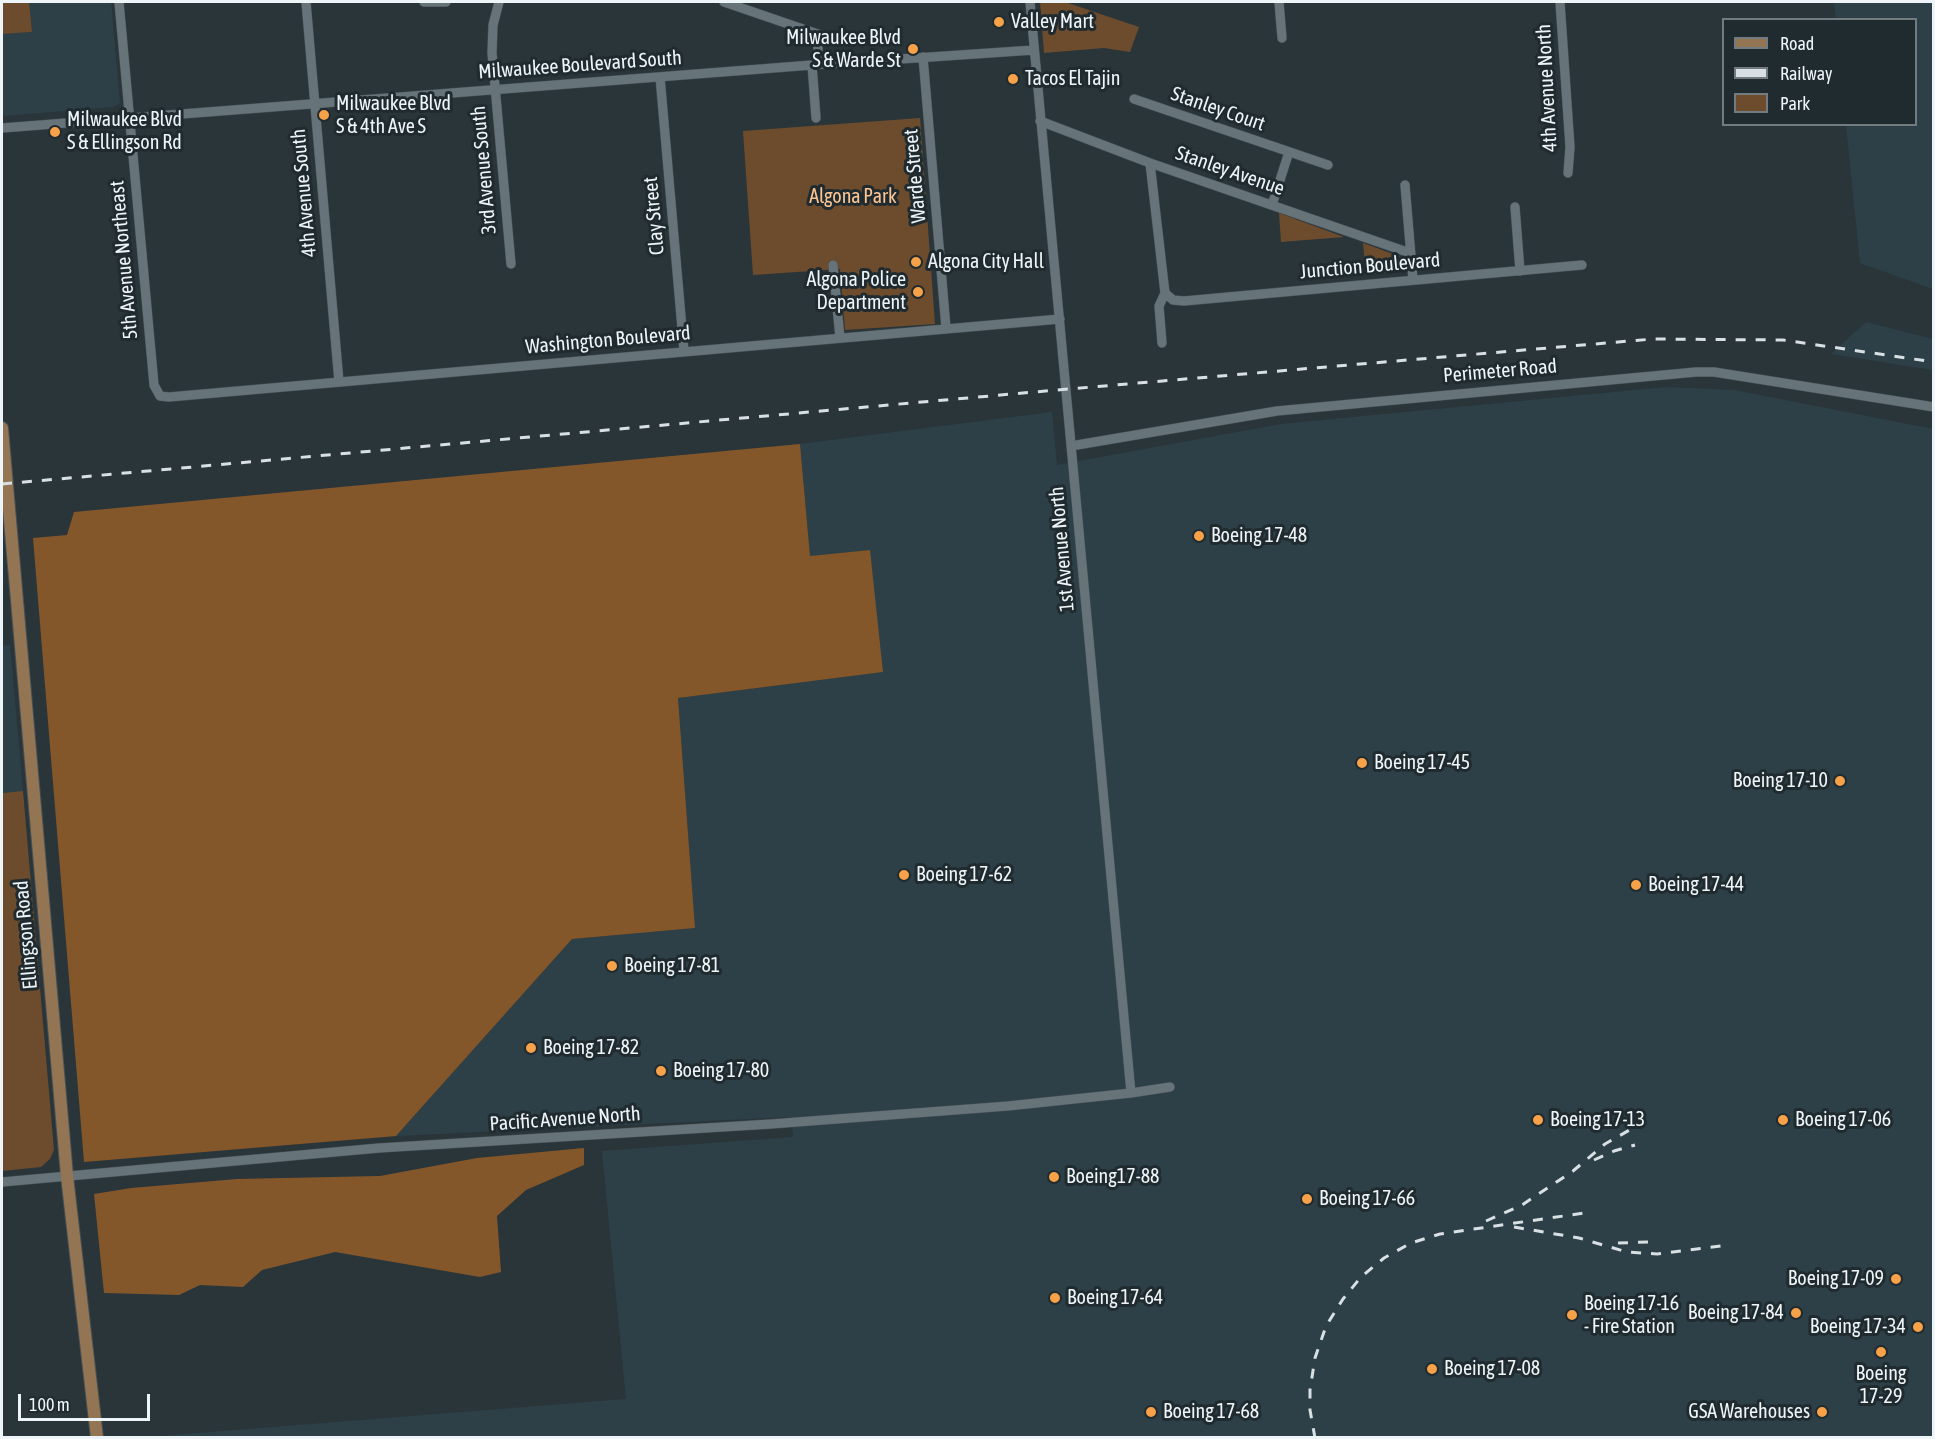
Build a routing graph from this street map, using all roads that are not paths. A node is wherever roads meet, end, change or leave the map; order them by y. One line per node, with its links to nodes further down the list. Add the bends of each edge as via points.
1 (119, 2): 21 (street, 5th Avenue Northeast)
2 (306, 2): 19 (street, 4th Avenue South)
3 (424, 2): 4 (street)
4 (446, 2)
5 (499, 2): 17 (street, 3rd Avenue South, via 492,39)
6 (724, 2): 10 (street)
7 (1030, 2): 13 (street, 1st Avenue North)
8 (1280, 2): 11 (street)
9 (1560, 2): 27 (street, 4th Avenue North, via 1570,147)
10 (818, 34): 12 (street); 15 (street)
11 (1282, 38)
12 (838, 41)
13 (1034, 50): 14 (street, Milwaukee Boulevard South); 22 (street, 1st Avenue North)
14 (923, 57): 15 (street, Milwaukee Boulevard South); 39 (street, Warde Street)
15 (815, 64): 16 (street, Milwaukee Boulevard South); 20 (street)
16 (660, 77): 17 (street, Milwaukee Boulevard South); 42 (street, Clay Street)
17 (495, 90): 19 (street, Milwaukee Boulevard South); 32 (street, 3rd Avenue South)
18 (1134, 99): 24 (street, Stanley Court)
19 (314, 104): 21 (street, Milwaukee Boulevard South); 43 (street, 4th Avenue South)
20 (816, 118)
21 (129, 119): 23 (street, Milwaukee Boulevard South); 44 (street, 5th Avenue Northeast, via 153,385)
22 (1040, 121): 25 (street, Stanley Avenue); 38 (street, 1st Avenue North)
23 (2, 128)
24 (1289, 152): 26 (street, Stanley Court); 29 (street)
25 (1150, 163): 29 (street, Stanley Avenue); 37 (street)
26 (1328, 165)
27 (1568, 173)
28 (1405, 185): 31 (street)
29 (1272, 205): 31 (street, Stanley Avenue)
30 (1515, 207): 35 (street)
31 (1410, 253): 36 (street)
32 (511, 264)
33 (833, 265): 40 (street)
34 (1582, 266): 35 (street, Junction Boulevard)
35 (1520, 271): 36 (street, Junction Boulevard)
36 (1413, 280): 37 (street, Junction Boulevard, via 1185,301 1173,300)
37 (1165, 293): 41 (street, via 1159,306)
38 (1060, 319): 39 (street, Washington Boulevard); 47 (street, 1st Avenue North)
39 (946, 328): 40 (street, Washington Boulevard)
40 (840, 338): 42 (street, Washington Boulevard)
41 (1162, 343)
42 (684, 351): 43 (street, Washington Boulevard)
43 (339, 382): 44 (street, Washington Boulevard)
44 (160, 396)
45 (1934, 407): 47 (street, Perimeter Road, via 1696,372 1277,411)
46 (2, 428): 50 (main road, Ellingson Road)
47 (1071, 446): 49 (street, 1st Avenue North)
48 (1170, 1087): 49 (street, Pacific Avenue North)
49 (1131, 1093): 50 (street, Pacific Avenue North, via 781,1123 380,1148)
50 (67, 1176): 51 (street, Pacific Avenue North); 52 (main road, Ellingson Road)
51 (2, 1182)
52 (97, 1437)

